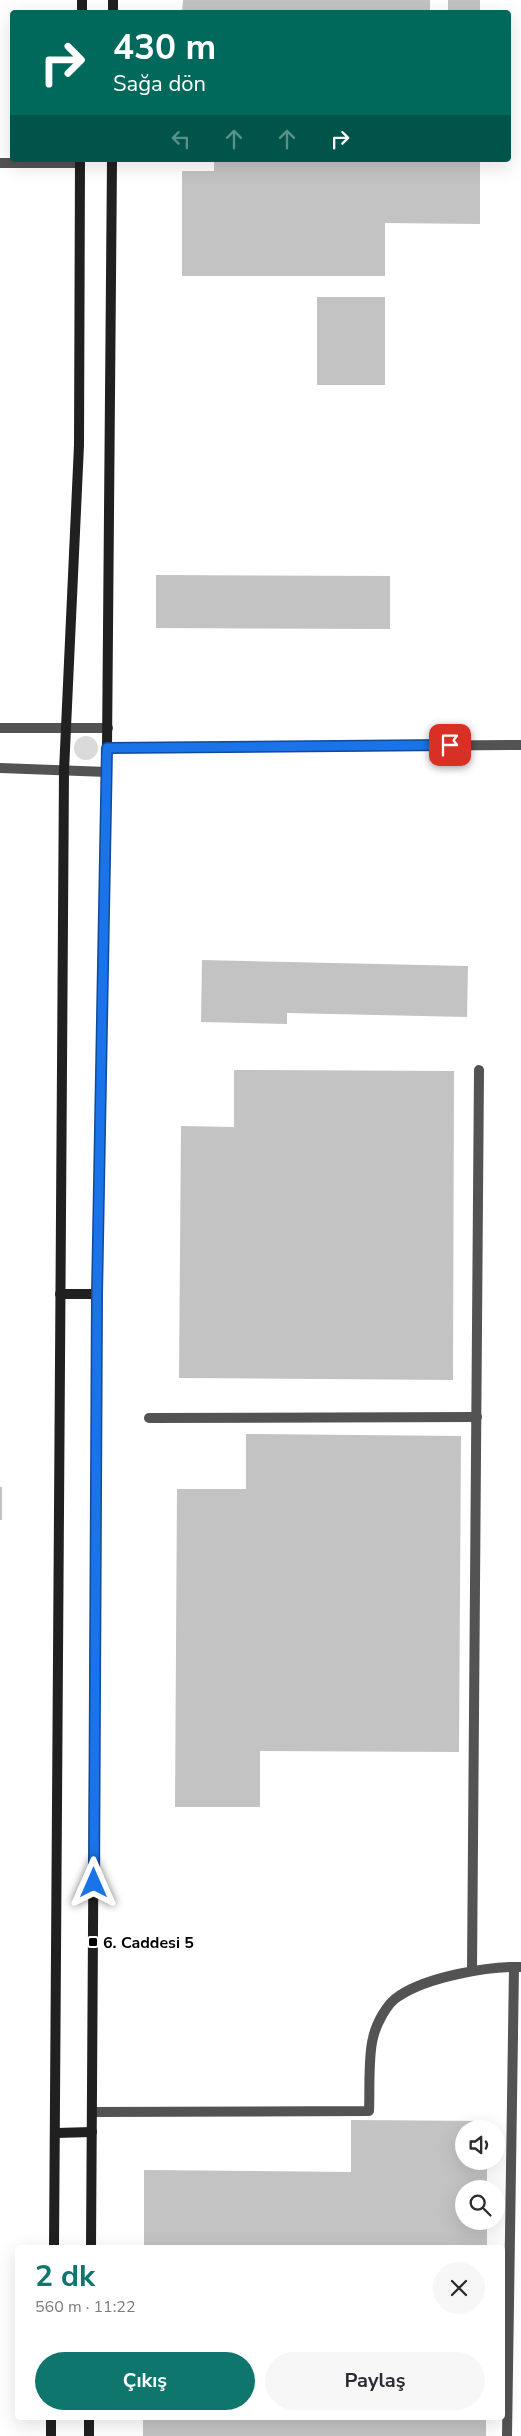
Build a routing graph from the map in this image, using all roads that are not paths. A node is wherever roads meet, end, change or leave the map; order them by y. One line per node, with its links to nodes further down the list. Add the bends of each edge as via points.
1 (40, 162): 4 (street)
2 (80, 162): 6 (street, via 79,445)
3 (112, 162): 7 (street)
4 (0, 163)
5 (0, 728): 6 (street)
6 (66, 728): 7 (street); 11 (street)
7 (108, 728): 9 (street)
8 (521, 744): 9 (street)
9 (107, 748): 12 (street)
10 (0, 768): 11 (street)
11 (64, 771): 12 (street); 14 (street)
12 (107, 772): 15 (street)
13 (479, 1070): 17 (street)
14 (60, 1294): 15 (street); 22 (street)
15 (97, 1294): 20 (street)
16 (150, 1418): 17 (street)
17 (477, 1418): 19 (street)
18 (518, 1967): 19 (street); 29 (street)
19 (472, 1971): 20 (street, via 432,1981 398,1996 382,2016 372,2038 369,2111)
20 (92, 2112): 21 (street)
21 (92, 2132): 22 (street); 24 (street)
22 (56, 2133): 23 (street)
23 (54, 2245)
24 (91, 2245)
25 (51, 2420): 27 (street)
26 (89, 2420): 28 (street)
27 (51, 2436)
28 (89, 2436)
29 (508, 2436)

